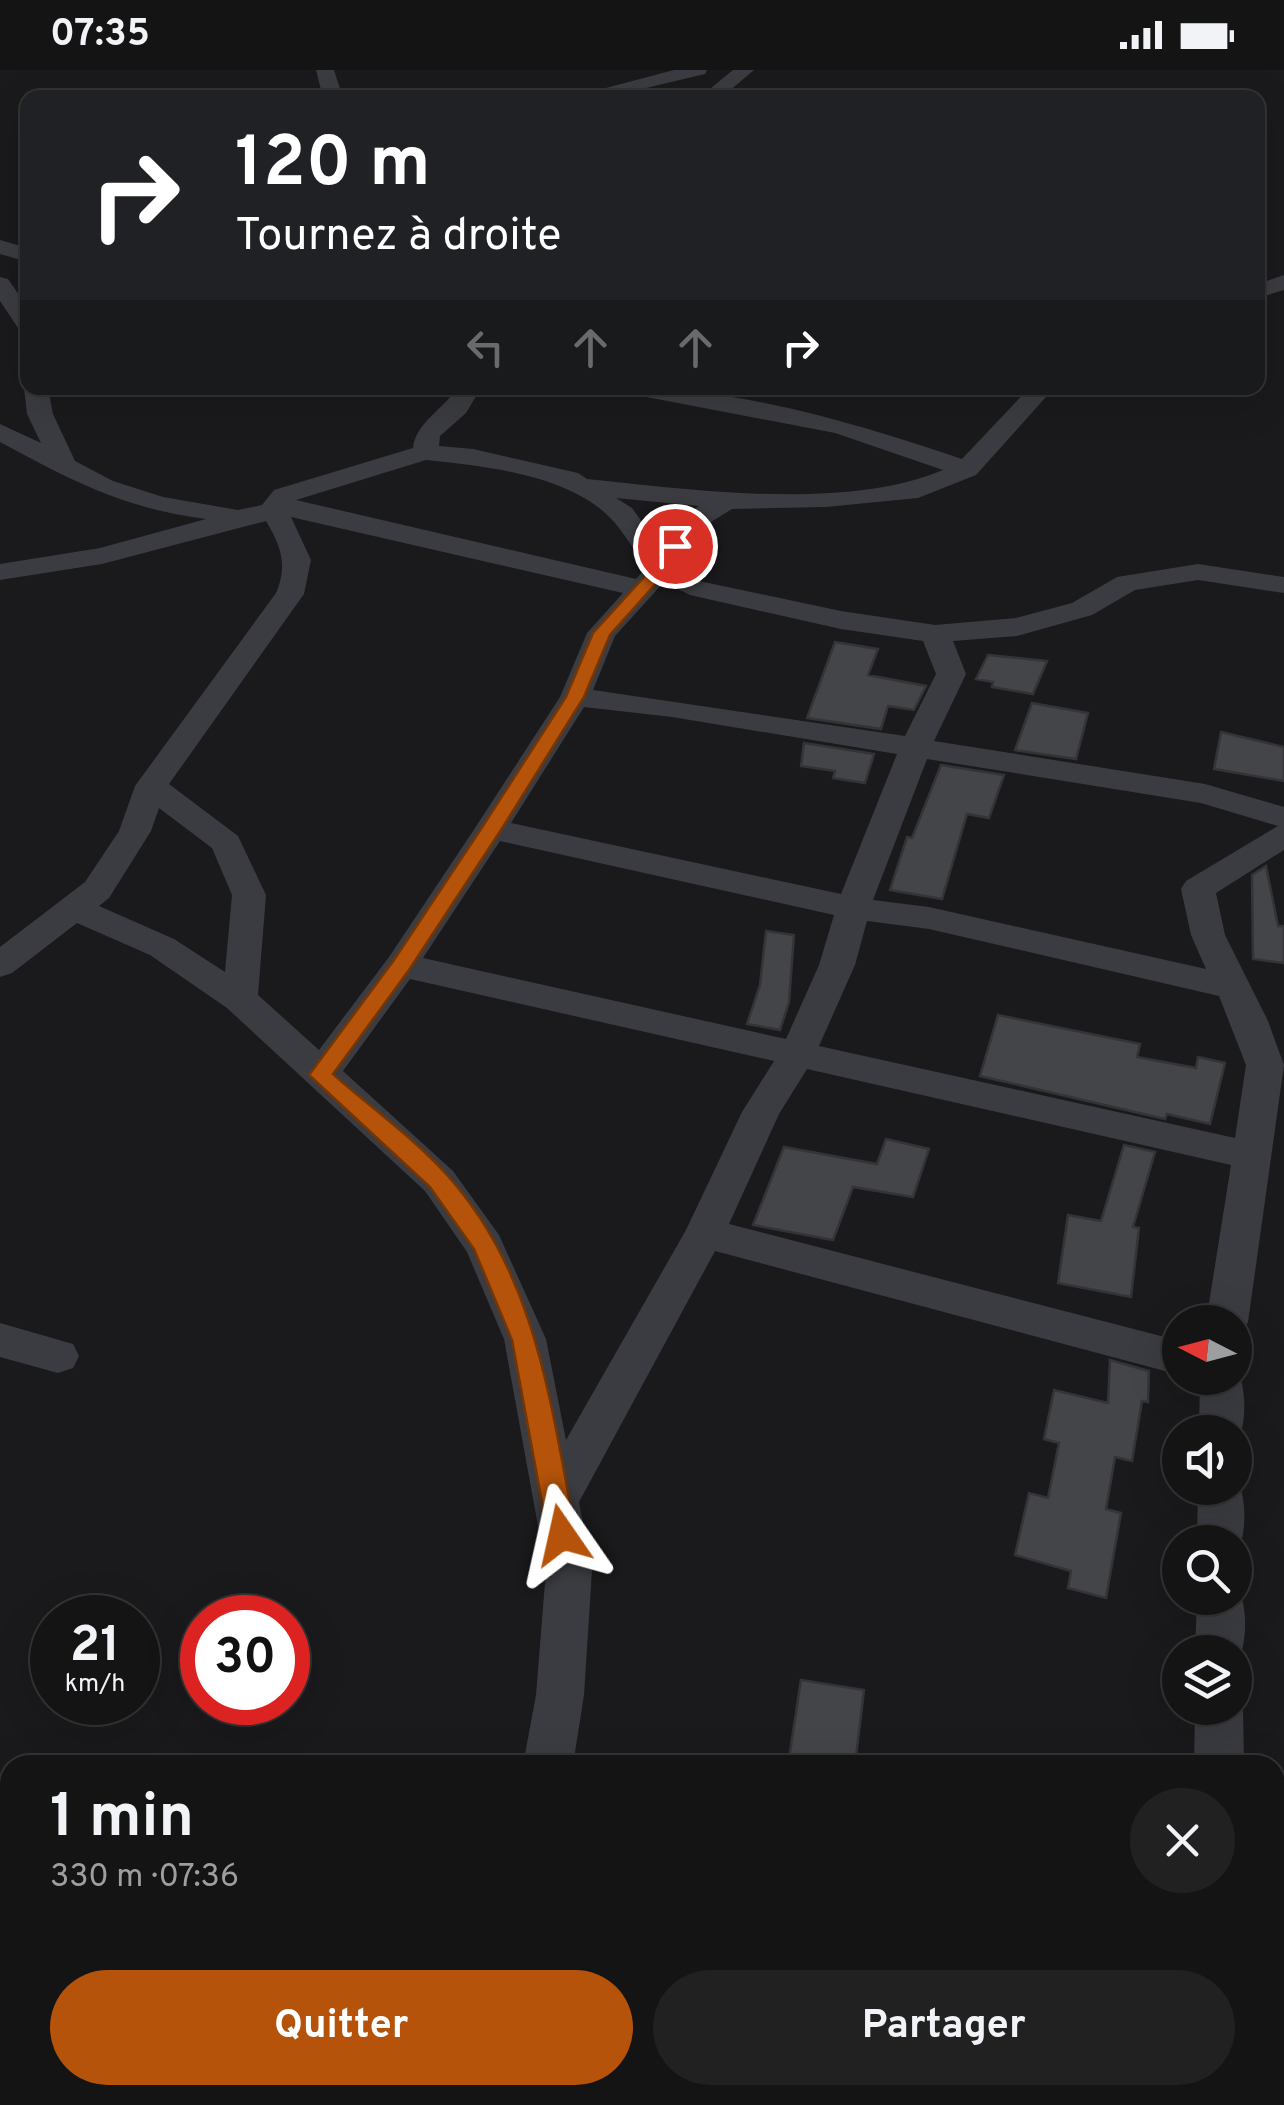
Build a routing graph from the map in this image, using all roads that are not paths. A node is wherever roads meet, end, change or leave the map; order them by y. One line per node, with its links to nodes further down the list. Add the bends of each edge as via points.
1 (698, 70): 3 (street)
2 (744, 70): 4 (street)
3 (612, 90)
4 (718, 90)
5 (0, 284): 6 (street)
6 (20, 314)
7 (34, 395): 12 (street)
8 (39, 395): 14 (street, via 40,414)
9 (465, 395): 13 (street, via 426,434)
10 (674, 395): 15 (street, via 840,426)
11 (1036, 395): 15 (street)
12 (0, 430): 14 (street)
13 (425, 452): 16 (street); 18 (street, via 284,496)
14 (63, 464): 18 (street, via 160,505)
15 (967, 469): 17 (street, via 918,490)
16 (583, 486): 17 (street); 20 (street, via 622,514)
17 (726, 501): 20 (street, via 688,524)
18 (259, 512): 19 (street, via 102,556); 20 (street, via 315,512); 25 (street, via 300,558 300,573)
19 (0, 572)
20 (651, 578): 22 (street); 23 (street, via 602,633)
21 (1284, 585): 22 (street, via 1198,572 1127,583 1082,609 1017,627)
22 (936, 634): 24 (street, via 951,674)
23 (575, 697): 24 (street); 27 (street)
24 (916, 748): 26 (street, via 1205,794); 30 (street)
25 (151, 786): 29 (street, via 112,868); 34 (street, via 226,843 250,896)
26 (1284, 818)
27 (491, 830): 30 (street); 32 (street)
28 (1284, 835): 33 (street, via 1198,888)
29 (74, 908): 31 (street); 34 (street, via 162,948)
30 (853, 908): 33 (street, via 929,918); 35 (street, via 837,965)
31 (6, 947)
32 (401, 965): 35 (street); 36 (street)
33 (1232, 987): 37 (street, via 1260,1042 1264,1066)
34 (240, 999): 36 (street)
35 (797, 1054): 37 (street); 38 (street, via 761,1112)
36 (320, 1075): 43 (street, via 438,1181 485,1246 525,1340)
37 (1252, 1156): 39 (street)
38 (704, 1233): 41 (street); 43 (street)
39 (1230, 1305)
40 (0, 1340): 42 (street)
41 (1162, 1353)
42 (58, 1356)
43 (556, 1500): 45 (street, via 568,1570)
44 (1219, 1725): 46 (street)
45 (550, 1755)
46 (1219, 1755)

